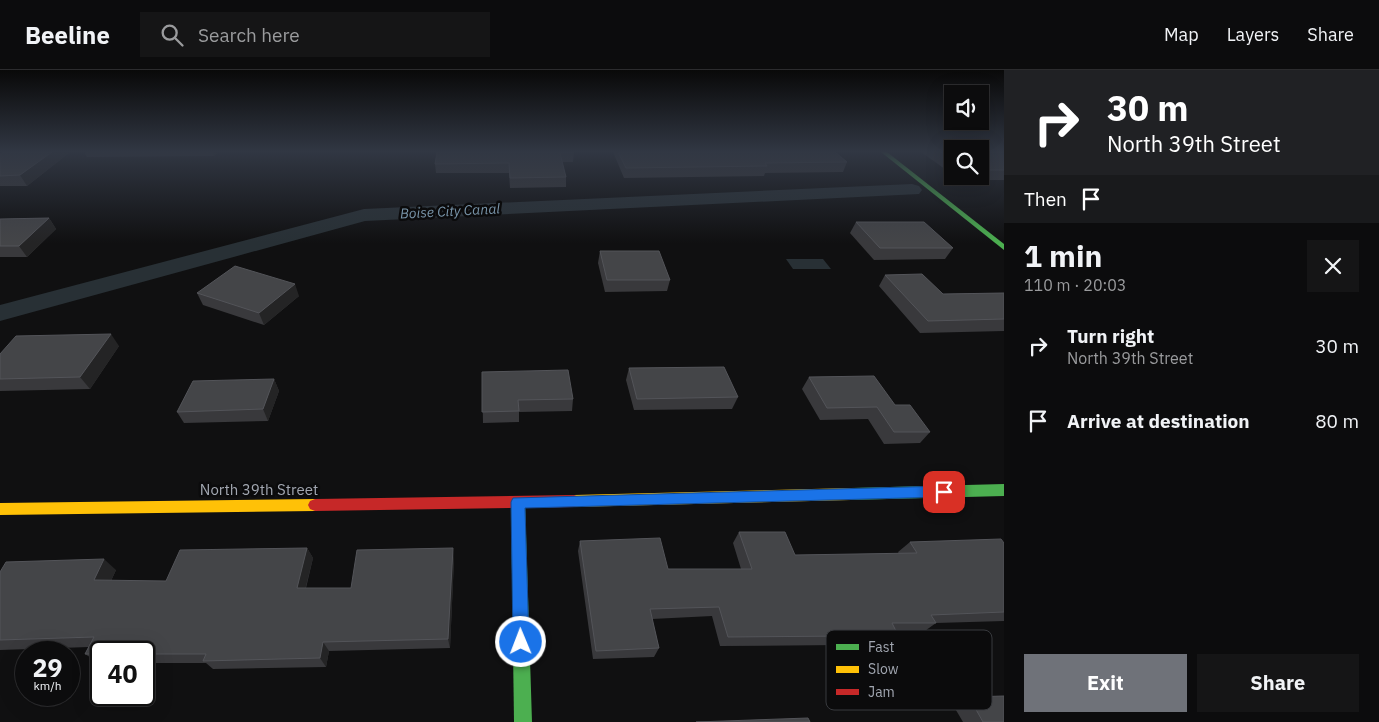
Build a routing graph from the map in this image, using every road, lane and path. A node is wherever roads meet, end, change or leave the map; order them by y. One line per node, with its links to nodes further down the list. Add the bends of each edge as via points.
1 (922, 182): 2 (street)
2 (1004, 248)
3 (1004, 491): 4 (street, North 39th Street)
4 (518, 502): 5 (street, North 39th Street); 6 (street)
5 (0, 509)
6 (523, 722)

